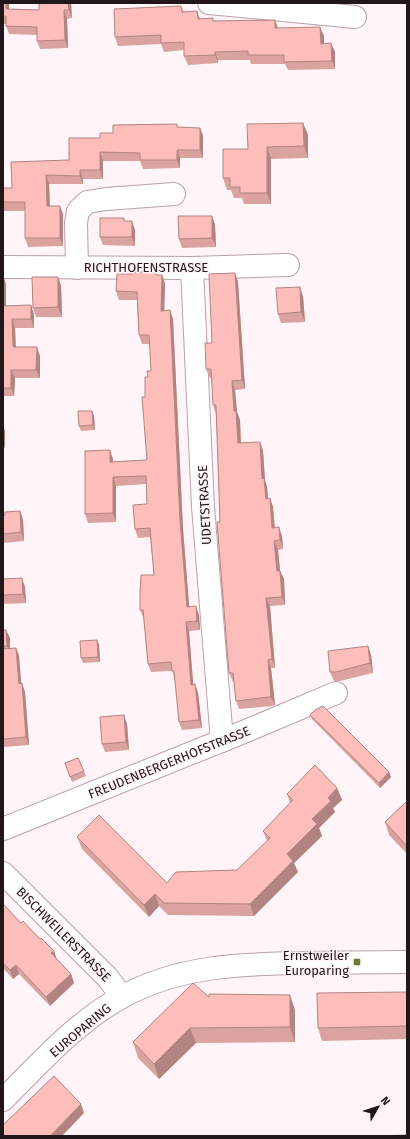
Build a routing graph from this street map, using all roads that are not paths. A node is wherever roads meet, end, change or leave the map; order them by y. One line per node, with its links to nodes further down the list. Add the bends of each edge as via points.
1 (209, 3): 2 (street)
2 (355, 17)
3 (174, 194): 6 (street, via 87,202 78,211 76,223)
4 (288, 265): 7 (street, RICHTHOFENSTRASSE)
5 (3, 267): 6 (street, RICHTHOFENSTRASSE)
6 (77, 268): 7 (street, RICHTHOFENSTRASSE)
7 (192, 268): 9 (street, UDETSTRASSE, via 203,506)
8 (336, 693): 9 (street, FREUDENBERGERHOFSTRASSE)
9 (222, 741): 10 (street, FREUDENBERGERHOFSTRASSE)
10 (3, 829)
11 (3, 873): 13 (street, BISCHWEILERSTRASSE, via 108,978)
12 (407, 962): 13 (street, EUROPARING, via 238,964 208,968 169,978)
13 (122, 997): 14 (street, EUROPARING, via 75,1031)
14 (3, 1100)

